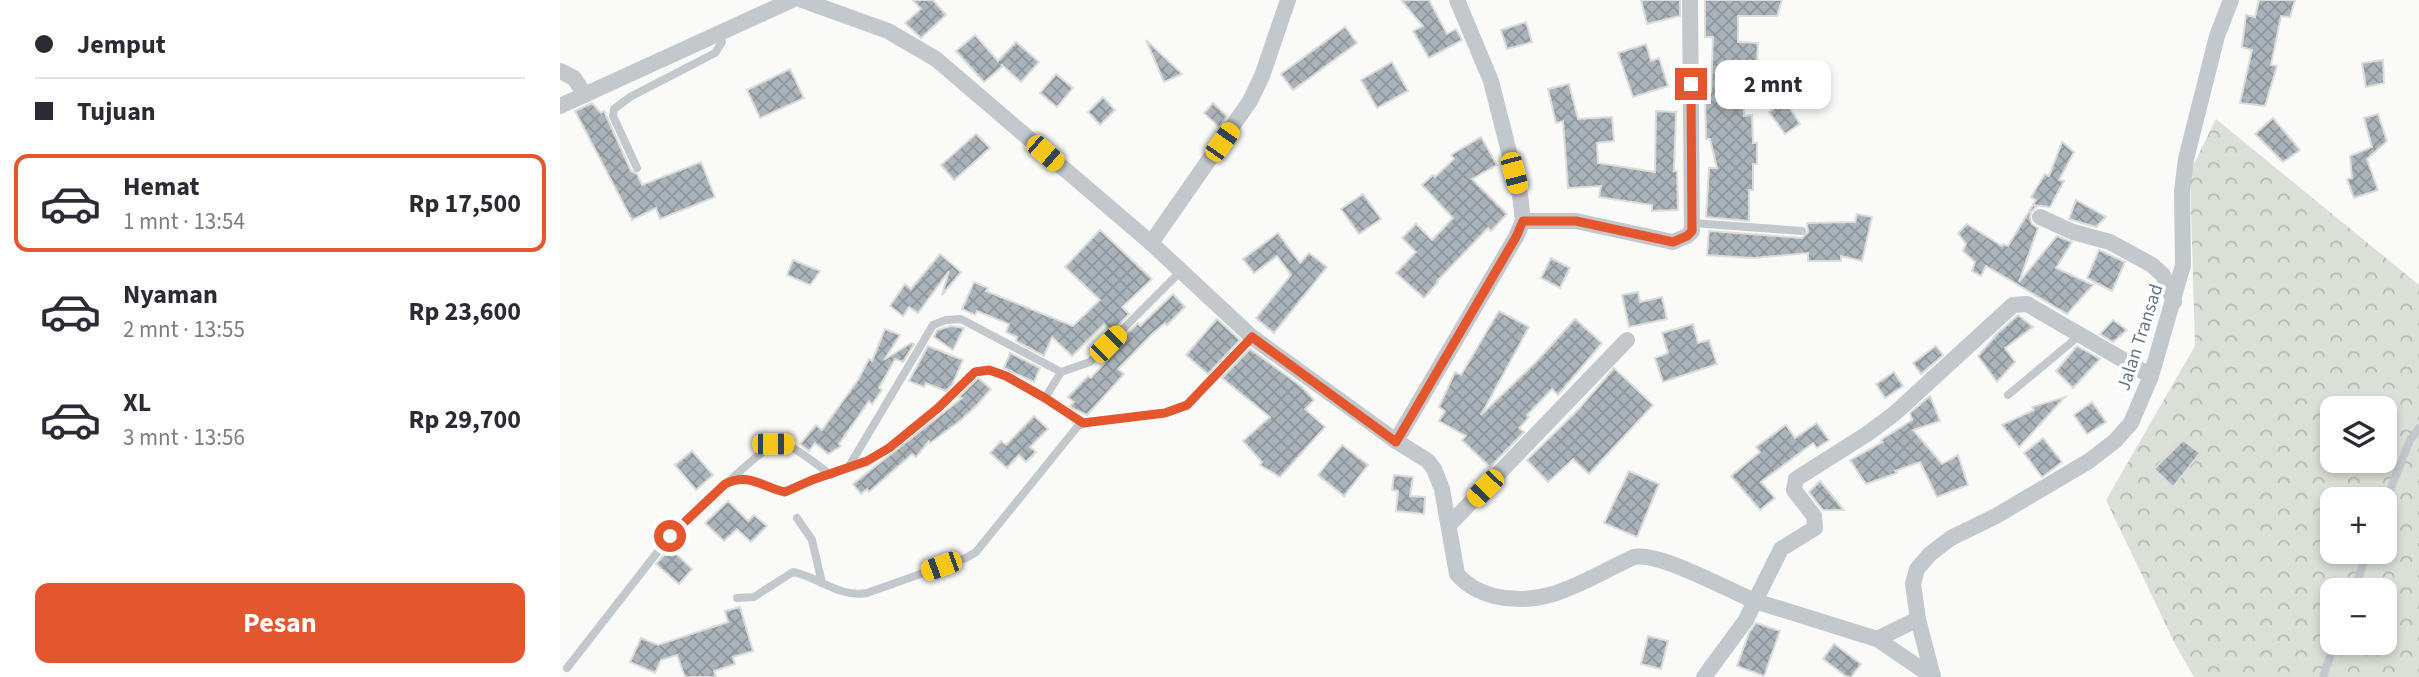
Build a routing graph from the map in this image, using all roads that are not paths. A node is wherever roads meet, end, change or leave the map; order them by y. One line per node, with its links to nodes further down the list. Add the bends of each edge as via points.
1 (792, 0): 8 (street)
2 (802, 0): 7 (street)
3 (1288, 0): 17 (street, via 1250,101)
4 (1457, 0): 14 (street, via 1490,81)
5 (1690, 0): 15 (street)
6 (2231, 0): 19 (street, Jalan Transad, via 2190,134 2182,191 2183,265)
7 (825, 4): 17 (street, via 888,30 936,59)
8 (720, 34): 10 (street); 12 (lane, via 722,42 715,53 614,108 613,116)
9 (560, 71): 10 (street, via 574,78)
10 (585, 95): 11 (street)
11 (560, 106)
12 (637, 169)
13 (2039, 217): 19 (street, via 2110,242 2152,265 2163,275)
14 (1523, 221): 15 (street, via 1576,221 1673,242 1687,236); 29 (street)
15 (1693, 223): 16 (lane)
16 (1802, 231)
17 (1151, 243): 18 (street)
18 (1181, 271): 21 (street); 23 (lane, via 1090,362)
19 (2174, 302): 24 (street, Jalan Transad)
20 (2080, 335): 24 (street); 25 (lane); 38 (street, via 2028,304 2013,305 1894,414 1796,479 1794,490 1814,516 1815,528 1780,549)
21 (1252, 337): 27 (lane, via 1187,405 1165,413); 29 (street)
22 (1627, 340): 35 (street)
23 (1060, 372): 26 (lane); 30 (lane, via 961,319 933,325)
24 (2151, 376): 39 (street, Jalan Transad, via 2131,423 2115,440 2090,460 1930,554 1917,569 1913,584)
25 (2008, 395)
26 (1045, 398): 27 (lane); 30 (lane, via 995,372 975,372 889,448)
27 (1083, 423): 36 (lane, via 971,555 867,593 852,594)
28 (2419, 428): 33 (lane)
29 (1396, 442): 35 (street, via 1434,469)
30 (848, 468): 31 (lane)
31 (831, 475): 32 (lane, via 785,492 746,478); 32 (lane, via 788,444 773,444)
32 (725, 484): 42 (lane, via 670,536)
33 (2391, 487)
34 (797, 518): 36 (lane, via 812,540)
35 (1449, 525): 38 (street, via 1457,573 1465,583 1489,595 1521,601 1547,598 1642,555)
36 (822, 583): 37 (lane, via 793,572 754,597)
37 (737, 598)
38 (1755, 601): 40 (street); 43 (street)
39 (1918, 619): 40 (street); 44 (street, Jalan Transad)
40 (1877, 639): 44 (street)
41 (2331, 655): 45 (lane)
42 (567, 667)
43 (1704, 677)
44 (1933, 677)
45 (2323, 677)

